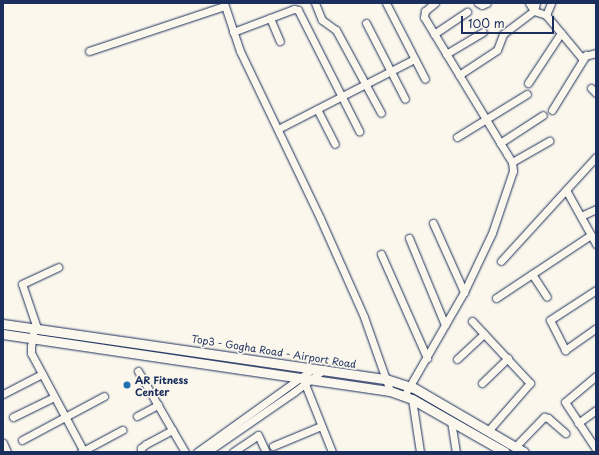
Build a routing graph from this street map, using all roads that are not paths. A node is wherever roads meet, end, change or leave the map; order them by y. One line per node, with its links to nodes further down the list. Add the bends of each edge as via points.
1 (315, 3): 29 (street, via 322,20 336,30)
2 (386, 3): 24 (street)
3 (436, 3): 18 (street, via 424,14)
4 (478, 3): 5 (street)
5 (487, 3)
6 (530, 3): 10 (street)
7 (536, 3): 10 (street)
8 (551, 3): 12 (street)
9 (224, 4): 15 (street); 20 (street)
10 (534, 11): 12 (street); 26 (street, via 503,34 497,50)
11 (467, 12): 18 (street)
12 (546, 15): 17 (street)
13 (270, 18): 15 (street); 19 (street); 31 (street, via 294,9 298,10)
14 (366, 23): 25 (street)
15 (234, 32): 38 (street, via 240,52)
16 (483, 32): 22 (street)
17 (560, 33): 23 (street, via 580,57); 28 (street)
18 (434, 34): 22 (street)
19 (280, 41)
20 (89, 51)
21 (596, 52): 23 (street)
22 (446, 54): 26 (street)
23 (586, 55): 34 (street)
24 (414, 59): 25 (street); 27 (street)
25 (391, 71): 29 (street); 32 (street)
26 (459, 75): 37 (street)
27 (425, 79)
28 (528, 83)
29 (366, 84): 31 (street); 35 (street)
30 (527, 94): 37 (street)
31 (341, 96): 33 (street); 39 (street)
32 (405, 99)
33 (317, 109): 38 (street); 43 (street)
34 (552, 110)
35 (381, 113)
36 (543, 116): 42 (street)
37 (486, 119): 40 (street); 42 (street)
38 (278, 129): 76 (street, via 364,317)
39 (359, 131)
40 (457, 137)
41 (549, 140): 45 (street)
42 (500, 142): 45 (street)
43 (335, 144)
44 (596, 157): 46 (street)
45 (512, 162): 58 (street, via 511,182 492,234)
46 (566, 190): 48 (street); 54 (street)
47 (596, 208): 48 (street)
48 (581, 216): 50 (street)
49 (433, 223): 58 (street)
50 (591, 235): 52 (street); 56 (street)
51 (409, 238): 63 (street)
52 (596, 243)
53 (381, 254): 69 (street)
54 (501, 261)
55 (58, 267): 64 (street, via 22,284)
56 (532, 274): 59 (street); 60 (street)
57 (596, 290): 65 (street, via 550,320 565,350)
58 (464, 292): 63 (street)
59 (547, 297)
60 (496, 298)
61 (472, 321): 67 (street)
62 (3, 324): 64 (main road, Top3 - Gogha Road - Airport Road)
63 (445, 325): 69 (street)
64 (35, 328): 68 (street); 72 (main road, Top3 - Gogha Road - Airport Road)
65 (596, 328)
66 (3, 334): 68 (main road)
67 (484, 334): 70 (street); 71 (street)
68 (32, 338): 74 (street, via 31,353); 77 (main road)
69 (426, 358): 79 (street)
70 (508, 358): 78 (street); 95 (street, via 528,380 529,385)
71 (457, 359)
72 (319, 369): 76 (main road, Top3 - Gogha Road - Airport Road); 77 (street)
73 (138, 371): 85 (street)
74 (42, 374): 81 (street); 83 (street)
75 (596, 376): 91 (street, via 565,402)
76 (386, 379): 79 (main road, Top3 - Gogha Road - Airport Road); 80 (street)
77 (306, 380): 80 (main road); 92 (street); 106 (street); 107 (street)
78 (482, 383)
79 (410, 386): 84 (street); 95 (main road, Top3 - Gogha Road - Airport Road)
80 (390, 391): 84 (main road)
81 (3, 394)
82 (104, 396): 89 (street)
83 (54, 397): 88 (street); 89 (street)
84 (408, 397): 90 (main road); 111 (street)
85 (158, 406): 87 (street); 94 (street)
86 (596, 410): 91 (street)
87 (137, 416)
88 (13, 417)
89 (66, 418): 97 (street); 103 (street)
90 (451, 421): 112 (street); 113 (main road)
91 (578, 423): 101 (street)
92 (322, 426): 99 (street); 110 (street)
93 (122, 430): 103 (street)
94 (172, 430): 104 (street, via 146,444 141,448); 105 (street)
95 (488, 431): 100 (main road, Top3 - Gogha Road - Airport Road)
96 (565, 433): 100 (street, via 544,417)
97 (22, 440)
98 (3, 444): 102 (street)
99 (273, 446)
100 (515, 447): 114 (main road, Top3 - Gogha Road - Airport Road)
101 (596, 449)
102 (7, 452)
103 (83, 452)
104 (141, 452)
105 (186, 452)
106 (197, 452)
107 (207, 452)
108 (233, 452): 109 (street, via 258,435)
109 (266, 452)
110 (332, 452)
111 (420, 452)
112 (456, 452)
113 (505, 452)
114 (524, 452)

